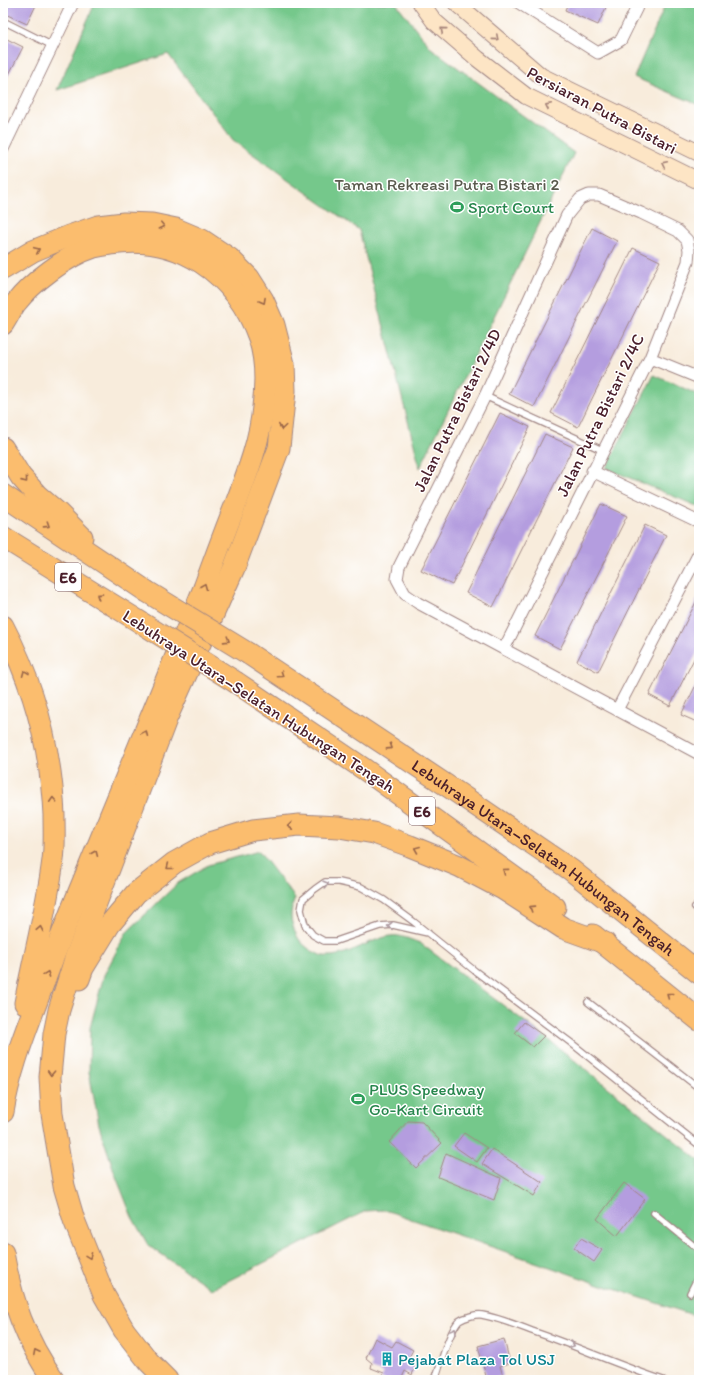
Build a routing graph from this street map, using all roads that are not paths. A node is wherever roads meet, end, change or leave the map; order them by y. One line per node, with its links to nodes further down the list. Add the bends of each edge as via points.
1 (73, 3): 7 (street)
2 (421, 3): 10 (main road, Persiaran Putra Bistari, one-way to 2, via 526,96 434,22)
3 (456, 3): 9 (main road, Persiaran Putra Bistari, one-way to 9, via 541,76)
4 (519, 3): 5 (street, via 598,53 622,40)
5 (638, 3)
6 (3, 22): 7 (lane)
7 (53, 46): 8 (street)
8 (3, 149)
9 (699, 153)
10 (699, 182)
11 (641, 213): 14 (street, Jalan Putra Bistari 2/4C, via 678,231 687,240 689,250 688,262); 16 (street, Jalan Putra Bistari 2/4D, via 599,195 589,195 580,199 567,215)
12 (3, 269): 34 (highway, one-way to 34, via 33,251 98,226 138,223 176,229 202,240 229,258 249,278 263,300 274,325 284,364 285,391 279,448 234,568 167,717 76,956)
13 (3, 324): 35 (highway, one-way to 13, via 60,939 208,577 250,467 259,434 265,383 259,338 241,302 225,280 189,254 166,247 120,243 94,247 67,260 38,280 15,304)
14 (650, 358): 15 (street); 18 (street, Jalan Putra Bistari 2/4C)
15 (699, 378)
16 (485, 396): 18 (lane); 26 (street, Jalan Putra Bistari 2/4D, via 399,567 397,579 406,594 418,603)
17 (3, 448): 24 (highway, one-way to 24, via 37,495)
18 (602, 450): 19 (street, Jalan Putra Bistari 2/4C)
19 (592, 471): 21 (street); 26 (street, Jalan Putra Bistari 2/4C)
20 (3, 495): 24 (highway, Lebuhraya Utara–Selatan Hubungan Tengah / E6, one-way to 24)
21 (699, 522)
22 (3, 537): 30 (highway, Lebuhraya Utara–Selatan Hubungan Tengah / E6, one-way to 22, bridge, via 364,769 237,683)
23 (699, 553): 27 (street)
24 (110, 566): 31 (highway, Lebuhraya Utara–Selatan Hubungan Tengah / E6, one-way to 31, bridge, via 249,654 571,870)
25 (3, 626): 35 (highway, one-way to 25, via 21,1022 53,859 54,830 50,767 37,707 27,677)
26 (504, 649): 27 (street, Jalan Putra Bistari 2/4D)
27 (618, 710): 28 (street, Jalan Putra Bistari 2/4D)
28 (699, 754)
29 (428, 934): 29 (lane, one-way to 29, via 393,925 380,926 336,941 324,941 313,935 305,925 301,910 303,899 325,882 361,887 384,900); 38 (lane, via 570,1042)
30 (605, 943): 33 (highway, Lebuhraya Utara–Selatan Hubungan Tengah / E6, one-way to 30); 34 (highway, one-way to 34, via 563,928 503,889 459,866 374,832 299,825 253,830 210,843 174,863 136,893 110,924 84,968 63,1022)
31 (699, 973)
32 (588, 1002): 36 (lane)
33 (699, 1020)
34 (54, 1034): 45 (highway, one-way to 45, via 50,1077 52,1114 64,1186 74,1220 104,1295 124,1330)
35 (19, 1050): 37 (highway)
36 (699, 1088)
37 (3, 1112)
38 (699, 1145)
39 (654, 1213): 40 (lane)
40 (699, 1250)
41 (3, 1253): 44 (highway, one-way to 41, via 42,1363 22,1323)
42 (699, 1275): 43 (lane)
43 (690, 1293)
44 (54, 1380)
45 (166, 1380)
46 (435, 1380): 47 (lane, one-way to 47, via 454,1329 460,1321 470,1316 481,1315 573,1345)
47 (662, 1380)

